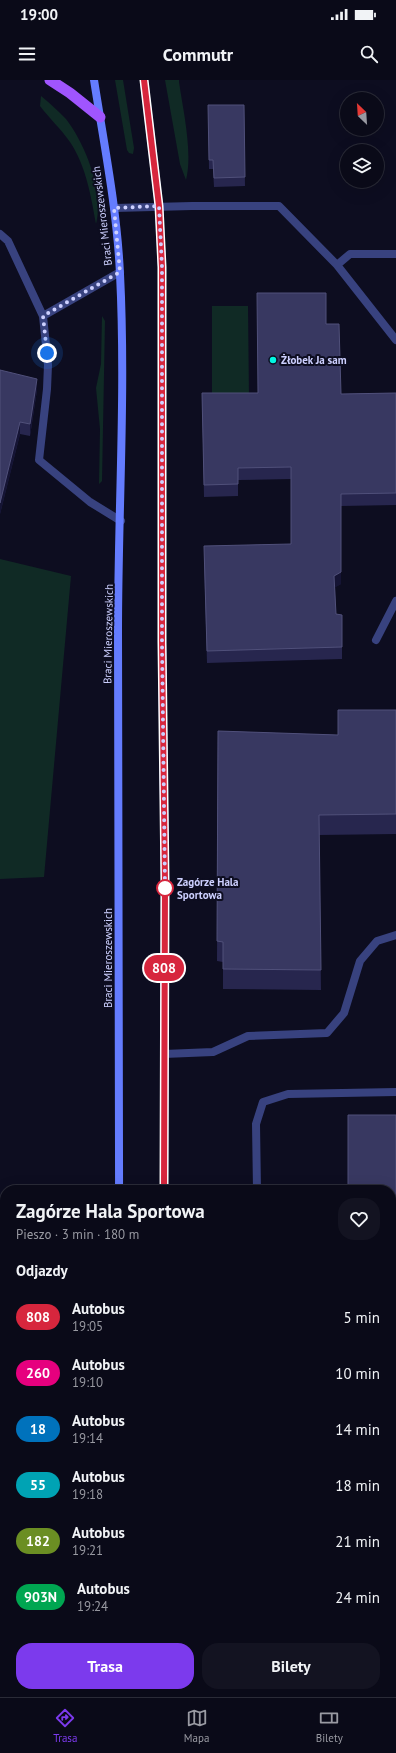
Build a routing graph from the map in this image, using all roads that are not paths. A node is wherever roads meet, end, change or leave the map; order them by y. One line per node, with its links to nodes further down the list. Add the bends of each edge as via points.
1 (50, 80): 4 (main road)
2 (94, 80): 4 (main road, Braci Mieroszewskich)
3 (144, 80): 5 (main road)
4 (100, 117): 6 (main road, Braci Mieroszewskich)
5 (159, 206): 6 (street); 9 (street, via 279,206); 17 (main road, via 162,267)
6 (114, 208): 10 (main road, Braci Mieroszewskich)
7 (0, 234): 11 (street, via 8,241)
8 (396, 254): 9 (street, via 350,254)
9 (337, 266): 12 (street)
10 (120, 272): 11 (street); 13 (main road, Braci Mieroszewskich)
11 (43, 316): 13 (street, via 48,365 39,460 90,502)
12 (396, 340)
13 (121, 521): 19 (main road, Braci Mieroszewskich, via 118,629)
14 (396, 601): 15 (street)
15 (376, 640)
16 (396, 935): 17 (street, via 377,941 360,961 344,1013 327,1033 248,1036 213,1052)
17 (164, 1054): 20 (main road)
18 (396, 1092): 21 (street, via 288,1094 263,1102 256,1124)
19 (119, 1185)
20 (164, 1185)
21 (257, 1185)

